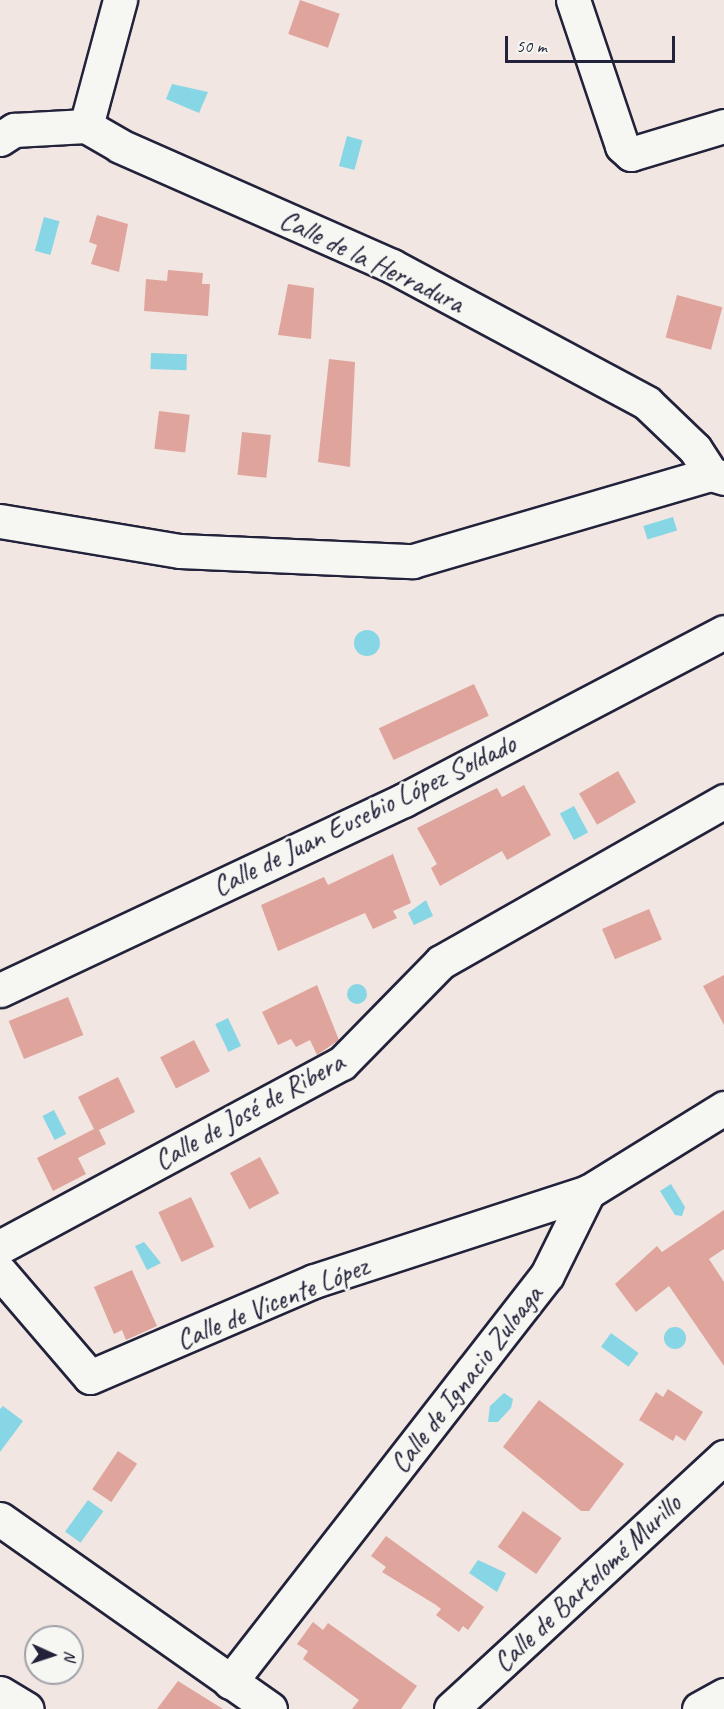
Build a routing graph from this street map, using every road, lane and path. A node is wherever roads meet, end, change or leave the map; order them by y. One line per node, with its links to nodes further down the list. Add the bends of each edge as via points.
1 (120, 0): 3 (street)
2 (573, 0): 4 (street, via 622,146 631,154)
3 (86, 126): 5 (street, via 14,130); 6 (street, Calle de la Herradura, via 120,146 392,266 647,403)
4 (724, 126)
5 (0, 139)
6 (718, 476): 7 (street, Calle de la Herradura, via 413,561 180,551)
7 (0, 521)
8 (724, 632): 10 (street, Calle de Juan Eusebio López Soldado, via 404,800)
9 (724, 801): 13 (street, Calle de José de Ribera, via 441,962 342,1064)
10 (0, 990)
11 (724, 1108): 12 (street)
12 (588, 1192): 14 (street, Calle de Vicente López, via 314,1281 90,1377); 17 (street, Calle de Ignacio Zuloaga, via 548,1275)
13 (0, 1247)
14 (0, 1272)
15 (724, 1457): 22 (street, Calle de Bartolomé Murillo)
16 (0, 1519): 17 (street)
17 (230, 1682): 21 (street)
18 (0, 1694): 20 (street)
19 (724, 1695): 23 (street)
20 (27, 1709)
21 (270, 1709)
22 (451, 1709)
23 (699, 1709)

